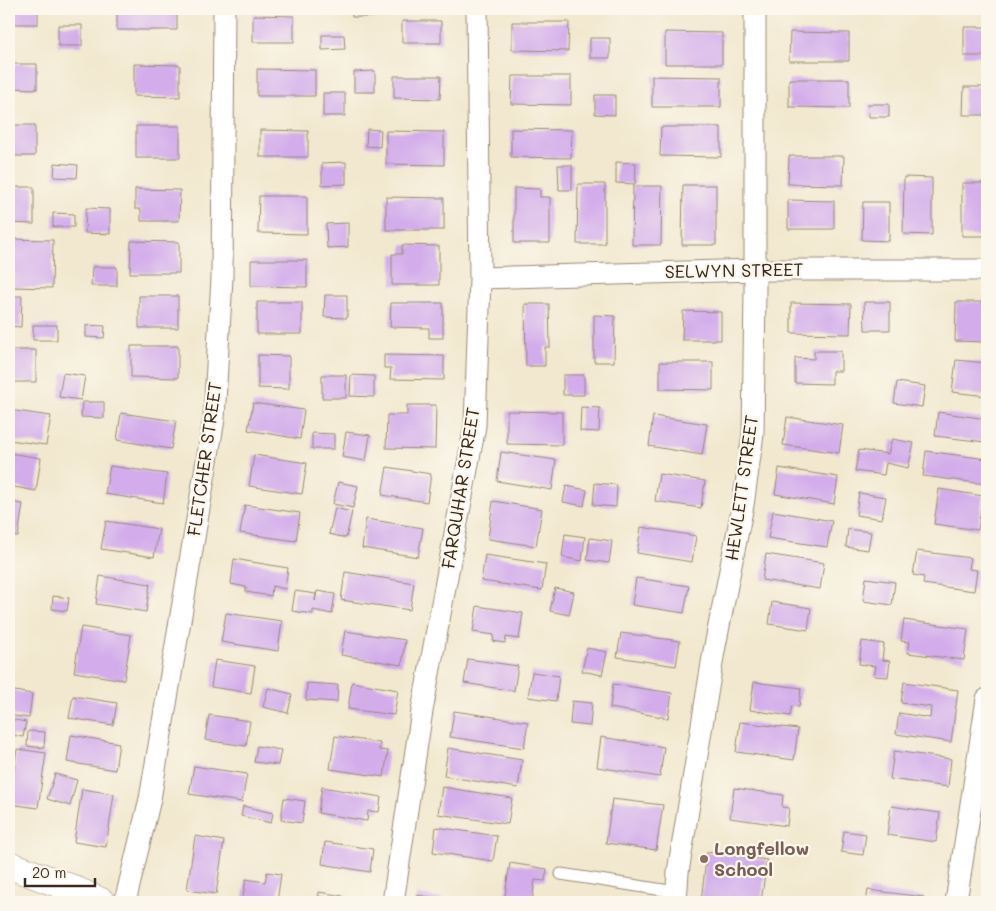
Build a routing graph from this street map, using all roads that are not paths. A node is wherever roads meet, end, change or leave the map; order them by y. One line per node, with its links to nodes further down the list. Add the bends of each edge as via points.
1 (224, 9): 12 (street, FLETCHER STREET, via 222,278 214,419 150,799)
2 (477, 9): 6 (street, FARQUHAR STREET)
3 (755, 9): 4 (street, HEWLETT STREET)
4 (755, 270): 5 (street, SELWYN STREET); 6 (street, SELWYN STREET); 10 (street, HEWLETT STREET, via 753,434 743,506 712,661)
5 (987, 270)
6 (480, 278): 13 (street, FARQUHAR STREET, via 475,426 422,711)
7 (987, 699): 14 (street)
8 (9, 865): 11 (street)
9 (561, 874): 10 (lane)
10 (676, 897)
11 (101, 902)
12 (125, 902)
13 (393, 902)
14 (956, 902)

